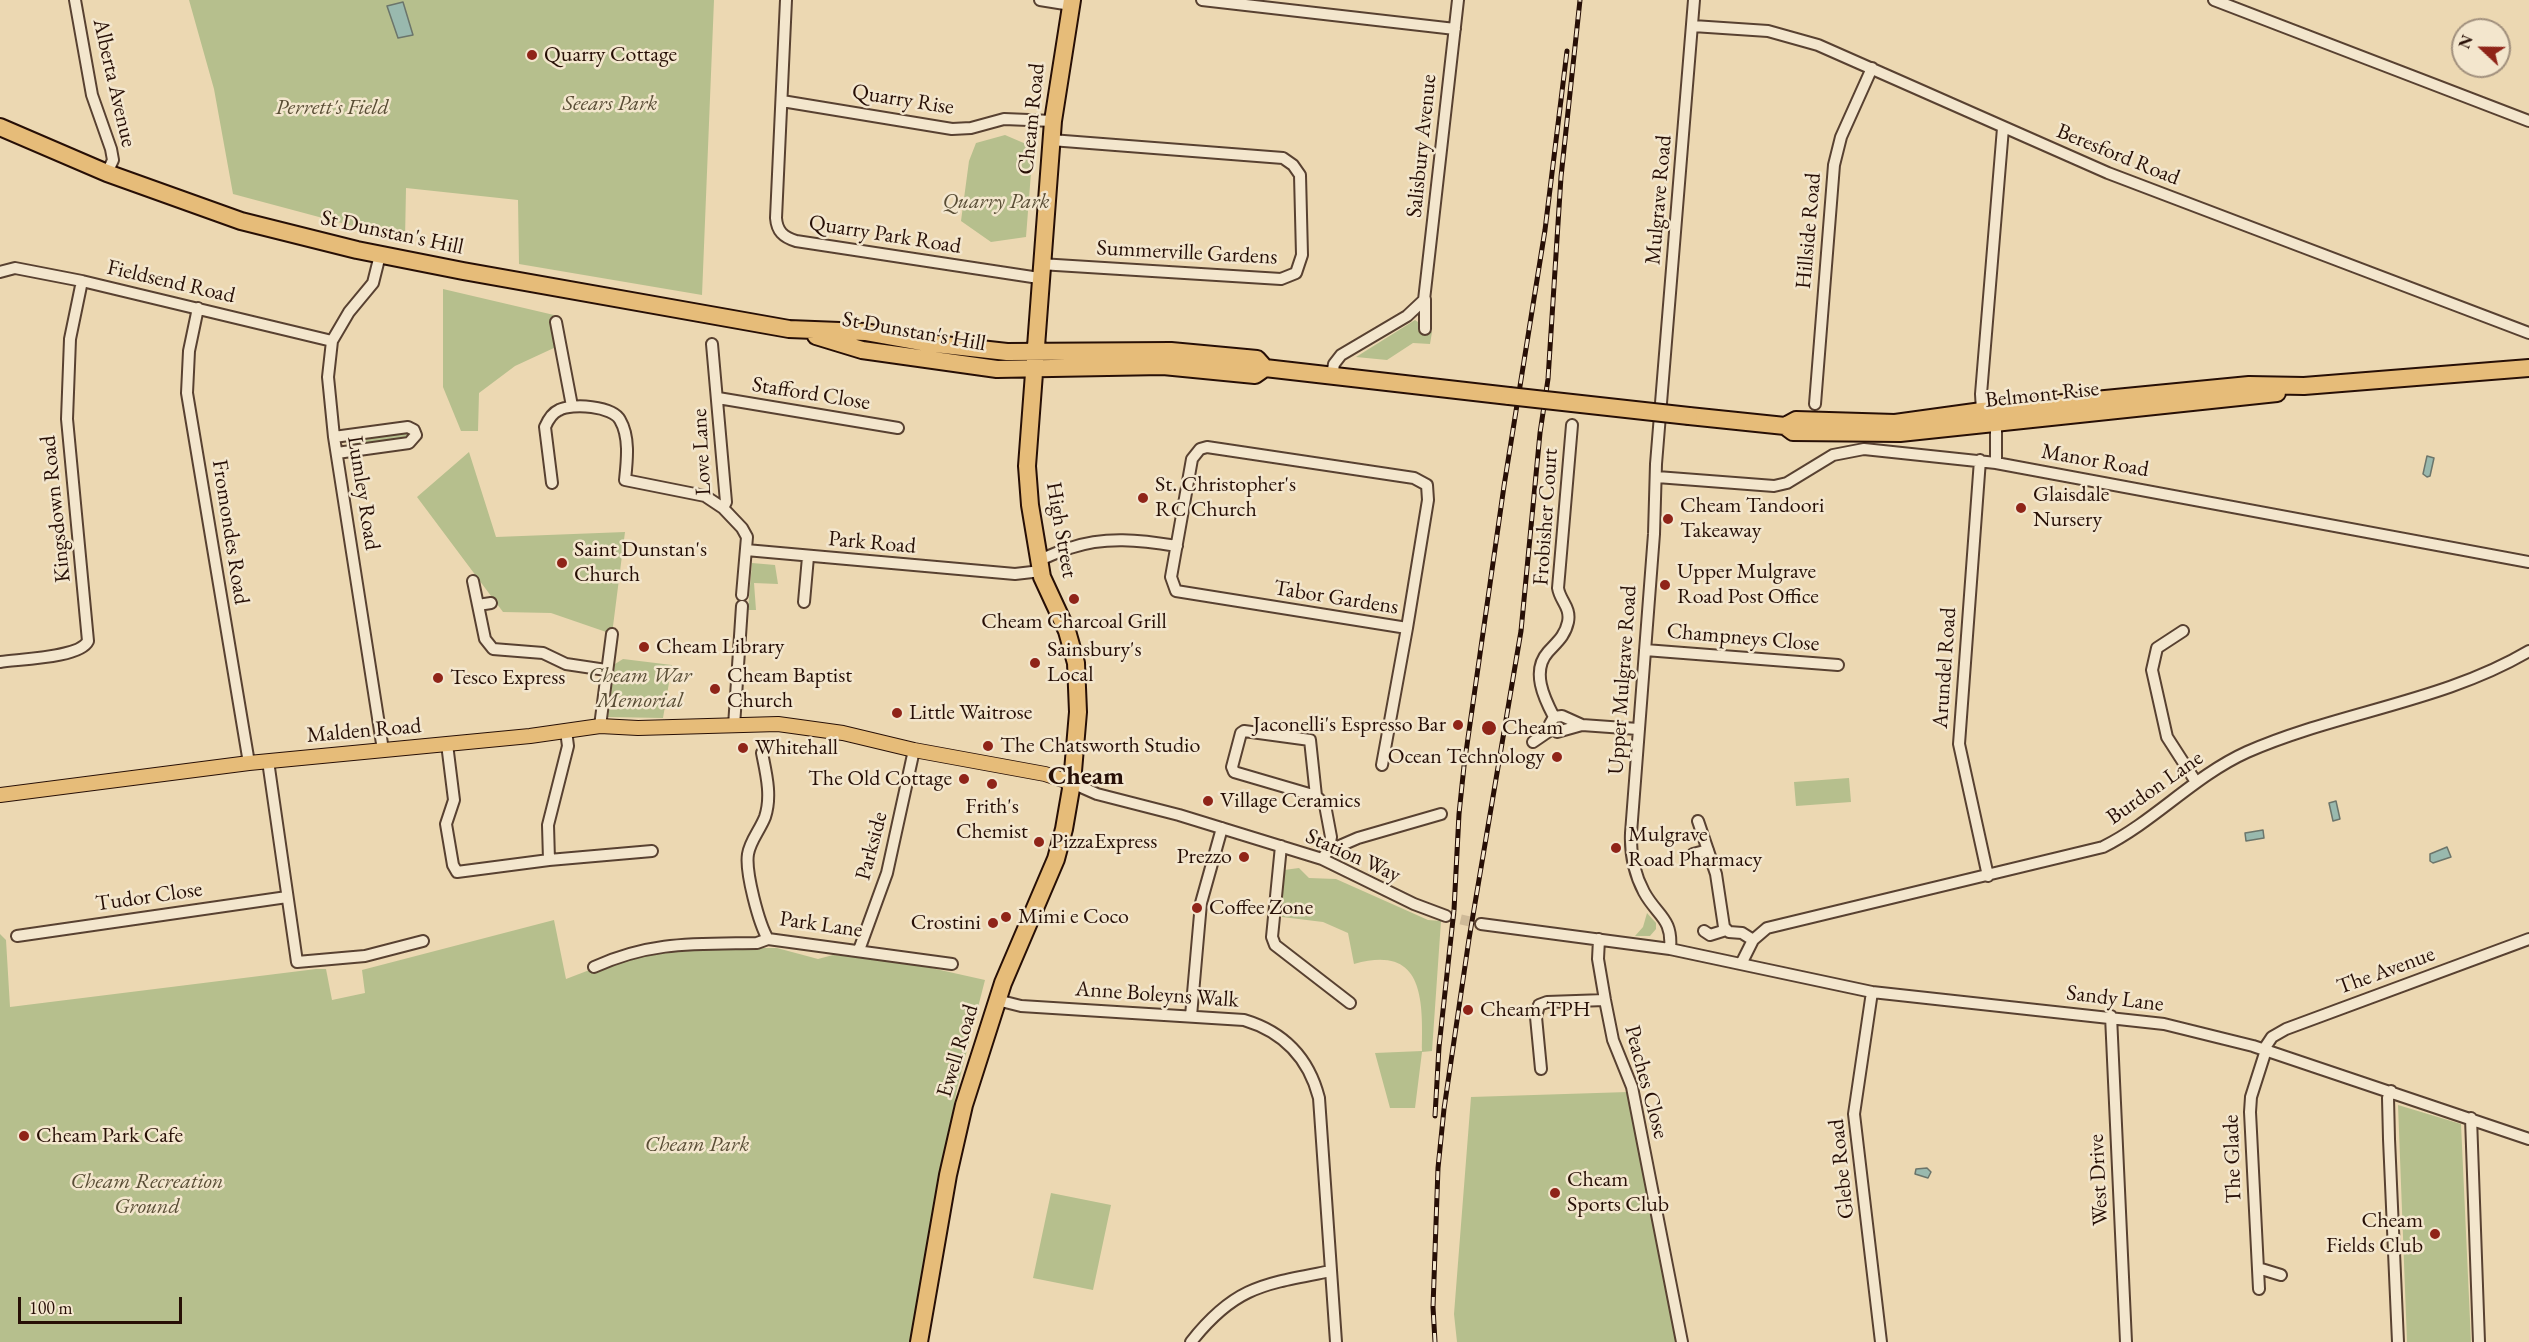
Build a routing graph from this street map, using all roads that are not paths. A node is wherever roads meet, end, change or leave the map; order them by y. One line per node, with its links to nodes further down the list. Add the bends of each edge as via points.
1 (75, 0): 18 (street, Alberta Avenue, via 92,95 111,149 113,160)
2 (786, 0): 12 (street, Quarry Park Road)
3 (1040, 0): 8 (street)
4 (1202, 0): 10 (street)
5 (1458, 0): 10 (street, Salisbury Avenue)
6 (1694, 0): 9 (street, Mulgrave Road)
7 (2214, 0): 14 (street)
8 (1072, 3): 13 (highway, Cheam Road)
9 (1692, 26): 11 (street, Beresford Road, via 1783,34); 38 (street, Mulgrave Road)
10 (1455, 29): 23 (street, Salisbury Avenue)
11 (1872, 68): 16 (street, Beresford Road); 39 (street, Hillside Road, via 1841,137 1834,165)
12 (782, 101): 13 (street, Quarry Rise, via 952,129 1004,119); 20 (street, Quarry Park Road, via 776,218 783,235 807,242)
13 (1053, 121): 17 (highway, Cheam Road)
14 (2529, 121)
15 (0, 127): 18 (highway, St Dunstan's Hill)
16 (2003, 128): 28 (street, Beresford Road, via 2108,173); 41 (street)
17 (1051, 141): 20 (highway, Cheam Road); 20 (street, Summerville Gardens, via 1283,158 1300,175 1302,255 1296,273 1285,279)
18 (107, 173): 19 (highway, St Dunstan's Hill, via 241,221)
19 (380, 255): 26 (highway, St Dunstan's Hill); 29 (street, Lumley Road, via 373,284 344,319)
20 (1045, 269): 31 (highway, Cheam Road)
21 (0, 272): 22 (street, Fieldsend Road, via 15,268)
22 (82, 281): 24 (street, Fieldsend Road); 67 (street, Kingsdown Road, via 70,339 67,419 88,641 82,650 70,653)
23 (1425, 296): 27 (street, Salisbury Avenue); 35 (street, via 1415,310 1341,355)
24 (198, 308): 29 (street, Fieldsend Road); 83 (street, Fromondes Road, via 189,351 187,393)
25 (556, 322): 40 (street)
26 (789, 328): 31 (highway, St Dunstan's Hill, via 865,332 1007,352); 34 (highway, St Dunstan's Hill, via 862,350 997,369)
27 (1425, 329)
28 (2529, 333)
29 (332, 341): 46 (street, Lumley Road, via 328,376)
30 (712, 344): 37 (street, Love Lane)
31 (1034, 351): 32 (highway, St Dunstan's Hill, via 1171,351 1257,359); 34 (highway, High Street)
32 (1265, 368): 34 (highway, St Dunstan's Hill, via 1255,375 1163,366); 35 (highway, Belmont Rise)
33 (2529, 368): 36 (highway, Belmont Rise)
34 (1034, 370): 57 (highway, High Street, via 1027,466)
35 (1332, 375): 44 (highway, Belmont Rise, bridge)
36 (2304, 386): 41 (highway, Belmont Rise, via 2249,385); 42 (highway, Belmont Rise, via 2253,397)
37 (718, 398): 45 (street, Stafford Close); 52 (street, Love Lane, via 726,502)
38 (1661, 402): 50 (street, Upper Mulgrave Road)
39 (1815, 404)
40 (572, 406): 51 (street, via 553,413 545,427); 52 (street, via 601,408 619,417 626,436 625,480 705,495)
41 (1982, 411): 44 (highway, Belmont Rise, via 1895,423 1796,420)
42 (1996, 422): 44 (highway, Belmont Rise, via 1900,434 1793,432); 49 (street)
43 (1572, 425): 70 (street, Frobisher Court, via 1558,588 1569,614 1563,637 1543,658 1540,682)
44 (1785, 426)
45 (898, 428)
46 (334, 437): 47 (street, Lumley Road); 47 (street, via 408,427 416,435 409,443)
47 (337, 453): 79 (street, Lumley Road)
48 (1980, 460): 49 (street, Manor Road); 50 (street, Manor Road, via 1852,449 1774,486); 98 (street, Arundel Road, via 1959,744)
49 (1996, 463): 56 (street, Manor Road)
50 (1657, 477): 65 (street, Upper Mulgrave Road)
51 (552, 483)
52 (723, 508): 54 (street, Love Lane, via 745,532)
53 (1177, 546): 57 (street, Park Road, via 1107,540 1070,548); 62 (street, Tabor Gardens, via 1171,578 1176,591 1182,594); 62 (street, Tabor Gardens, via 1192,459 1200,449 1414,478 1427,485 1428,500)
54 (746, 550): 55 (street, Park Road); 73 (street)
55 (808, 557): 57 (street, Park Road, via 1015,574); 59 (street)
56 (2529, 562)
57 (1040, 565): 86 (highway, High Street, via 1077,663 1078,712)
58 (473, 581): 61 (street)
59 (804, 602)
60 (491, 603): 61 (street)
61 (477, 605): 69 (street, via 485,639 493,649 543,653 566,664)
62 (1407, 628): 84 (street)
63 (2183, 631): 85 (street, via 2157,648 2152,670 2170,745)
64 (612, 634): 69 (street)
65 (1645, 650): 68 (street, Champneys Close); 75 (street, Upper Mulgrave Road)
66 (2529, 651): 85 (street, Burdon Lane, via 2471,679 2262,746)
67 (0, 662)
68 (1838, 665)
69 (606, 670): 72 (street)
70 (1554, 717): 71 (street, via 1562,716); 74 (street)
71 (1581, 725): 74 (street, via 1562,732); 75 (street)
72 (600, 726): 73 (main road, Malden Road); 76 (main road, Malden Road)
73 (734, 726): 80 (main road, Malden Road, via 798,726)
74 (1552, 729): 77 (street)
75 (1638, 729): 110 (street, Upper Mulgrave Road, via 1632,862 1645,894 1670,927)
76 (566, 731): 78 (main road, Malden Road); 97 (street, via 568,746 548,825)
77 (1533, 742)
78 (447, 744): 79 (main road, Malden Road); 97 (street, via 453,804 446,824 455,869 460,873)
79 (383, 750): 82 (main road, Malden Road)
80 (914, 750): 86 (main road, Malden Road, via 1045,774); 111 (street, Parkside, via 887,873)
81 (762, 753): 105 (street, Park Lane, via 767,806 750,846 748,865)
82 (268, 760): 83 (main road, Malden Road); 99 (street)
83 (249, 763): 87 (main road, Malden Road)
84 (1382, 765)
85 (2196, 782): 98 (street, Burdon Lane, via 2138,827 2103,847)
86 (1072, 783): 91 (street, Station Way, via 1097,794); 116 (highway, Ewell Road, via 1056,858)
87 (0, 795)
88 (1316, 796): 88 (street, via 1310,740 1241,733 1234,772); 96 (street, via 1325,805 1331,837)
89 (1441, 814): 96 (street, via 1358,838)
90 (1698, 821): 93 (street)
91 (1222, 828): 92 (street, Station Way); 119 (street, via 1201,903)
92 (1281, 846): 96 (street, Station Way); 118 (street, via 1272,937 1275,945)
93 (1708, 850): 95 (street); 102 (street)
94 (652, 851): 97 (street)
95 (1693, 854)
96 (1325, 855): 100 (street, Station Way, via 1414,904)
97 (549, 860)
98 (1988, 876): 108 (street, Burdon Lane, via 1781,924 1761,931)
99 (287, 897): 104 (street, Tudor Close); 109 (street, via 297,962 365,956)
100 (1446, 916)
101 (1481, 924): 106 (street)
102 (1726, 930): 103 (street, via 1710,935); 108 (street)
103 (1704, 931)
104 (17, 936)
105 (768, 939): 111 (street, Park Lane); 114 (street, via 757,943 637,949)
106 (1599, 939): 110 (street); 117 (street, Peaches Close)
107 (2529, 939): 121 (street, The Avenue, via 2286,1029 2272,1037)
108 (1753, 940): 113 (street)
109 (423, 941)
110 (1670, 949): 113 (street, Sandy Lane)
111 (859, 950): 112 (street, Park Lane)
112 (952, 964)
113 (1741, 964): 115 (street, Sandy Lane)
114 (594, 966)
115 (1872, 992): 120 (street, Sandy Lane); 134 (street, Glebe Road, via 1854,1114)
116 (997, 1000): 119 (street, Anne Boleyns Walk, via 1089,1015); 130 (highway, Ewell Road, via 956,1138)
117 (1605, 1000): 122 (street, via 1539,1005 1536,1017); 133 (street, Peaches Close, via 1613,1040 1632,1088)
118 (1350, 1003)
119 (1191, 1016): 127 (street, Anne Boleyns Walk, via 1257,1024 1289,1044 1308,1069 1321,1113)
120 (2111, 1016): 121 (street, Sandy Lane, via 2188,1029); 135 (street, West Drive)
121 (2265, 1050): 123 (street, Sandy Lane); 126 (street, The Glade, via 2250,1112)
122 (1541, 1069)
123 (2391, 1091): 124 (street, Sandy Lane); 136 (street, via 2388,1098)
124 (2471, 1118): 125 (street, Sandy Lane); 137 (street)
125 (2529, 1139)
126 (2258, 1268): 128 (street); 129 (street, The Glade)
127 (1331, 1271): 131 (street, via 1271,1284 1237,1297 1218,1310); 132 (street, Anne Boleyns Walk)
128 (2281, 1275)
129 (2259, 1289)
130 (919, 1342)
131 (1191, 1342)
132 (1336, 1342)
133 (1682, 1342)
134 (1881, 1342)
135 (2126, 1342)
136 (2398, 1342)
137 (2479, 1342)

